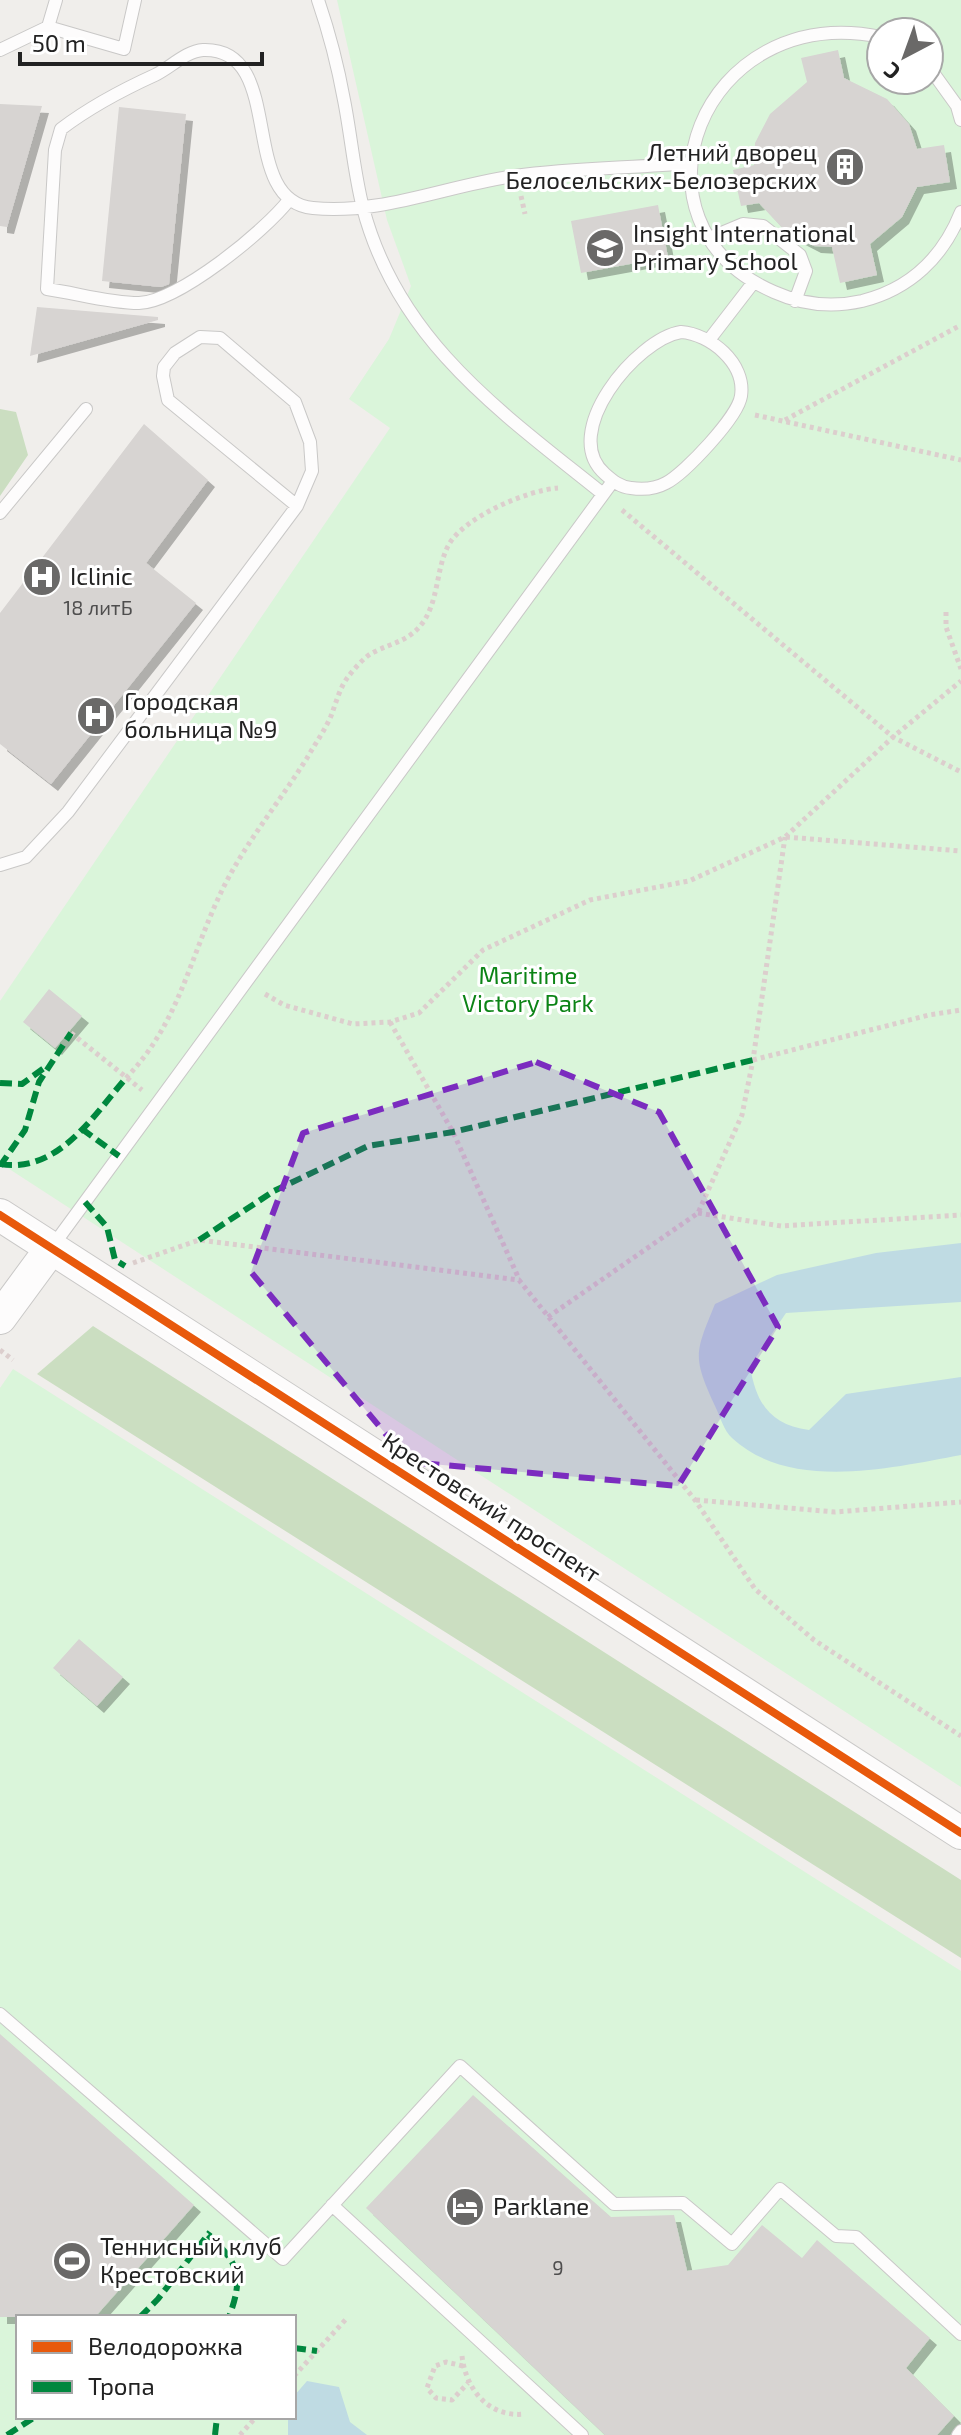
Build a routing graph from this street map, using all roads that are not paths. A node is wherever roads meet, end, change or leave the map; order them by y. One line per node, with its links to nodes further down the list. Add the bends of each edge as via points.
1 (56, 0): 4 (lane)
2 (135, 0): 4 (lane, via 124,49)
3 (318, 0): 11 (lane, via 344,98)
4 (48, 27): 6 (lane)
5 (865, 32): 9 (lane, via 849,27 801,29 758,46 714,90 699,117)
6 (0, 50)
7 (945, 89): 8 (lane)
8 (961, 120)
9 (690, 163): 11 (lane, via 517,175); 13 (lane, via 697,210)
10 (289, 200): 10 (lane, via 263,227 158,299 140,303 47,289 55,150 61,129 102,101 203,50 224,54 242,67 254,89 275,185); 11 (lane, via 308,208)
11 (363, 207): 19 (lane, via 389,282 415,324 456,371)
12 (961, 212): 15 (lane, via 951,237 922,272 884,295 840,306)
13 (712, 237): 14 (lane, via 719,251); 15 (lane, via 743,224 763,226 800,255 806,271)
14 (753, 283): 15 (lane); 16 (lane)
15 (795, 301)
16 (709, 340): 18 (lane, via 695,333 665,335 642,351 594,412 588,440 591,455); 18 (lane, via 737,374 741,396 735,411 669,482 639,490)
17 (86, 409): 21 (lane)
18 (613, 481): 19 (lane)
19 (603, 494): 24 (lane)
20 (297, 506): 20 (lane, via 312,471 310,442 295,402 220,338 200,337 186,344 164,367 162,384 168,400); 22 (lane, via 68,812 26,857)
21 (0, 513)
22 (0, 865)
23 (0, 1215): 24 (street, Крестовский проспект)
24 (50, 1250): 25 (street); 26 (street, Крестовский проспект)
25 (0, 1318)
26 (961, 1833)
27 (0, 2014): 28 (lane, via 283,2259)
28 (332, 2205): 29 (lane, via 460,2066 614,2204 683,2203 732,2244 780,2189 836,2236 856,2237); 30 (lane)
29 (961, 2334)
30 (582, 2435)

